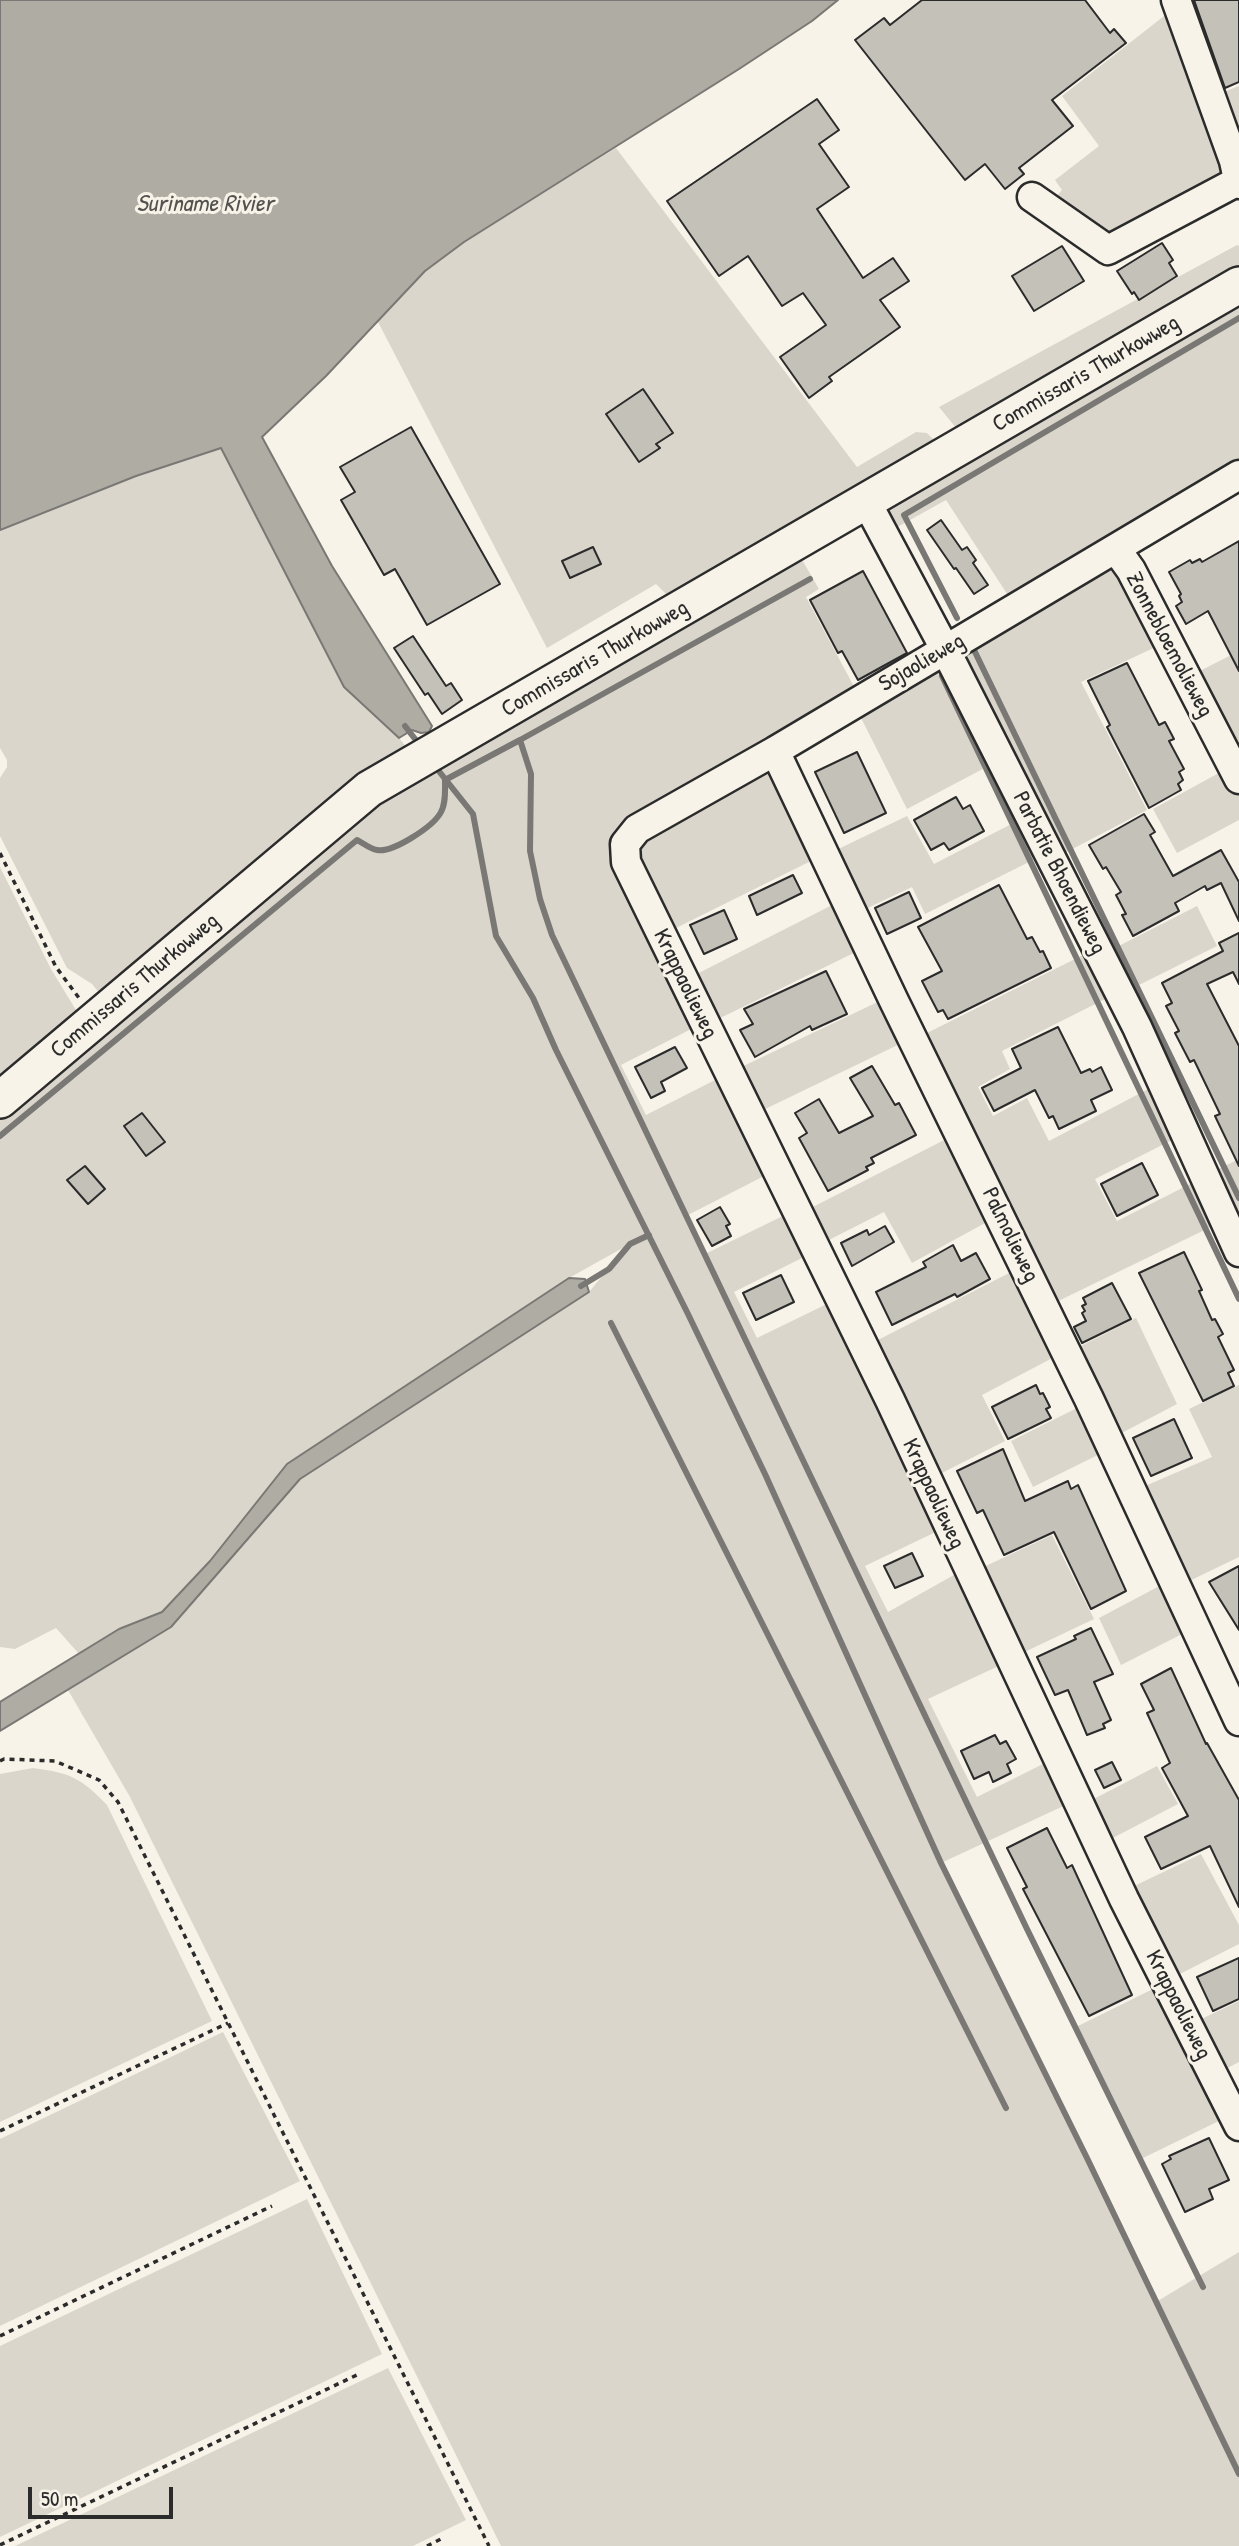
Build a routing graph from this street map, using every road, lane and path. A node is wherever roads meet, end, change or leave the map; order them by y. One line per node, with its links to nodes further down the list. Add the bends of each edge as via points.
1 (1176, 0): 2 (street)
2 (1239, 182): 3 (street, via 1108,250)
3 (1032, 197)
4 (1239, 285): 6 (main road, Commissaris Thurkowweg)
5 (1239, 475): 7 (street, Sojaolieweg)
6 (866, 501): 8 (street, Parbatie Bhoendieweg); 13 (main road, Commissaris Thurkowweg, via 369,789)
7 (1116, 549): 8 (street, Sojaolieweg); 10 (street, Zonnebloemolieweg)
8 (945, 649): 9 (street, Sojaolieweg); 15 (street, Parbatie Bhoendieweg, via 1137,1027)
9 (775, 751): 12 (street, Sojaolieweg, via 637,828 625,844); 16 (street, Palmolieweg, via 1055,1326)
10 (1239, 779)
11 (0, 853): 13 (path, via 56,967)
12 (626, 862): 19 (street, Krappaolieweg, via 890,1401 1124,1899)
13 (95, 1019): 14 (main road, Commissaris Thurkowweg)
14 (0, 1100)
15 (1239, 1252)
16 (1239, 1721)
17 (0, 1761): 18 (path, via 55,1761 99,1780 118,1802)
18 (228, 2022): 20 (path); 27 (path)
19 (1239, 2126)
20 (0, 2132)
21 (272, 2206): 22 (path)
22 (0, 2336)
23 (361, 2373): 25 (path)
24 (441, 2539): 26 (path)
25 (0, 2545)
26 (427, 2546)
27 (489, 2546)

